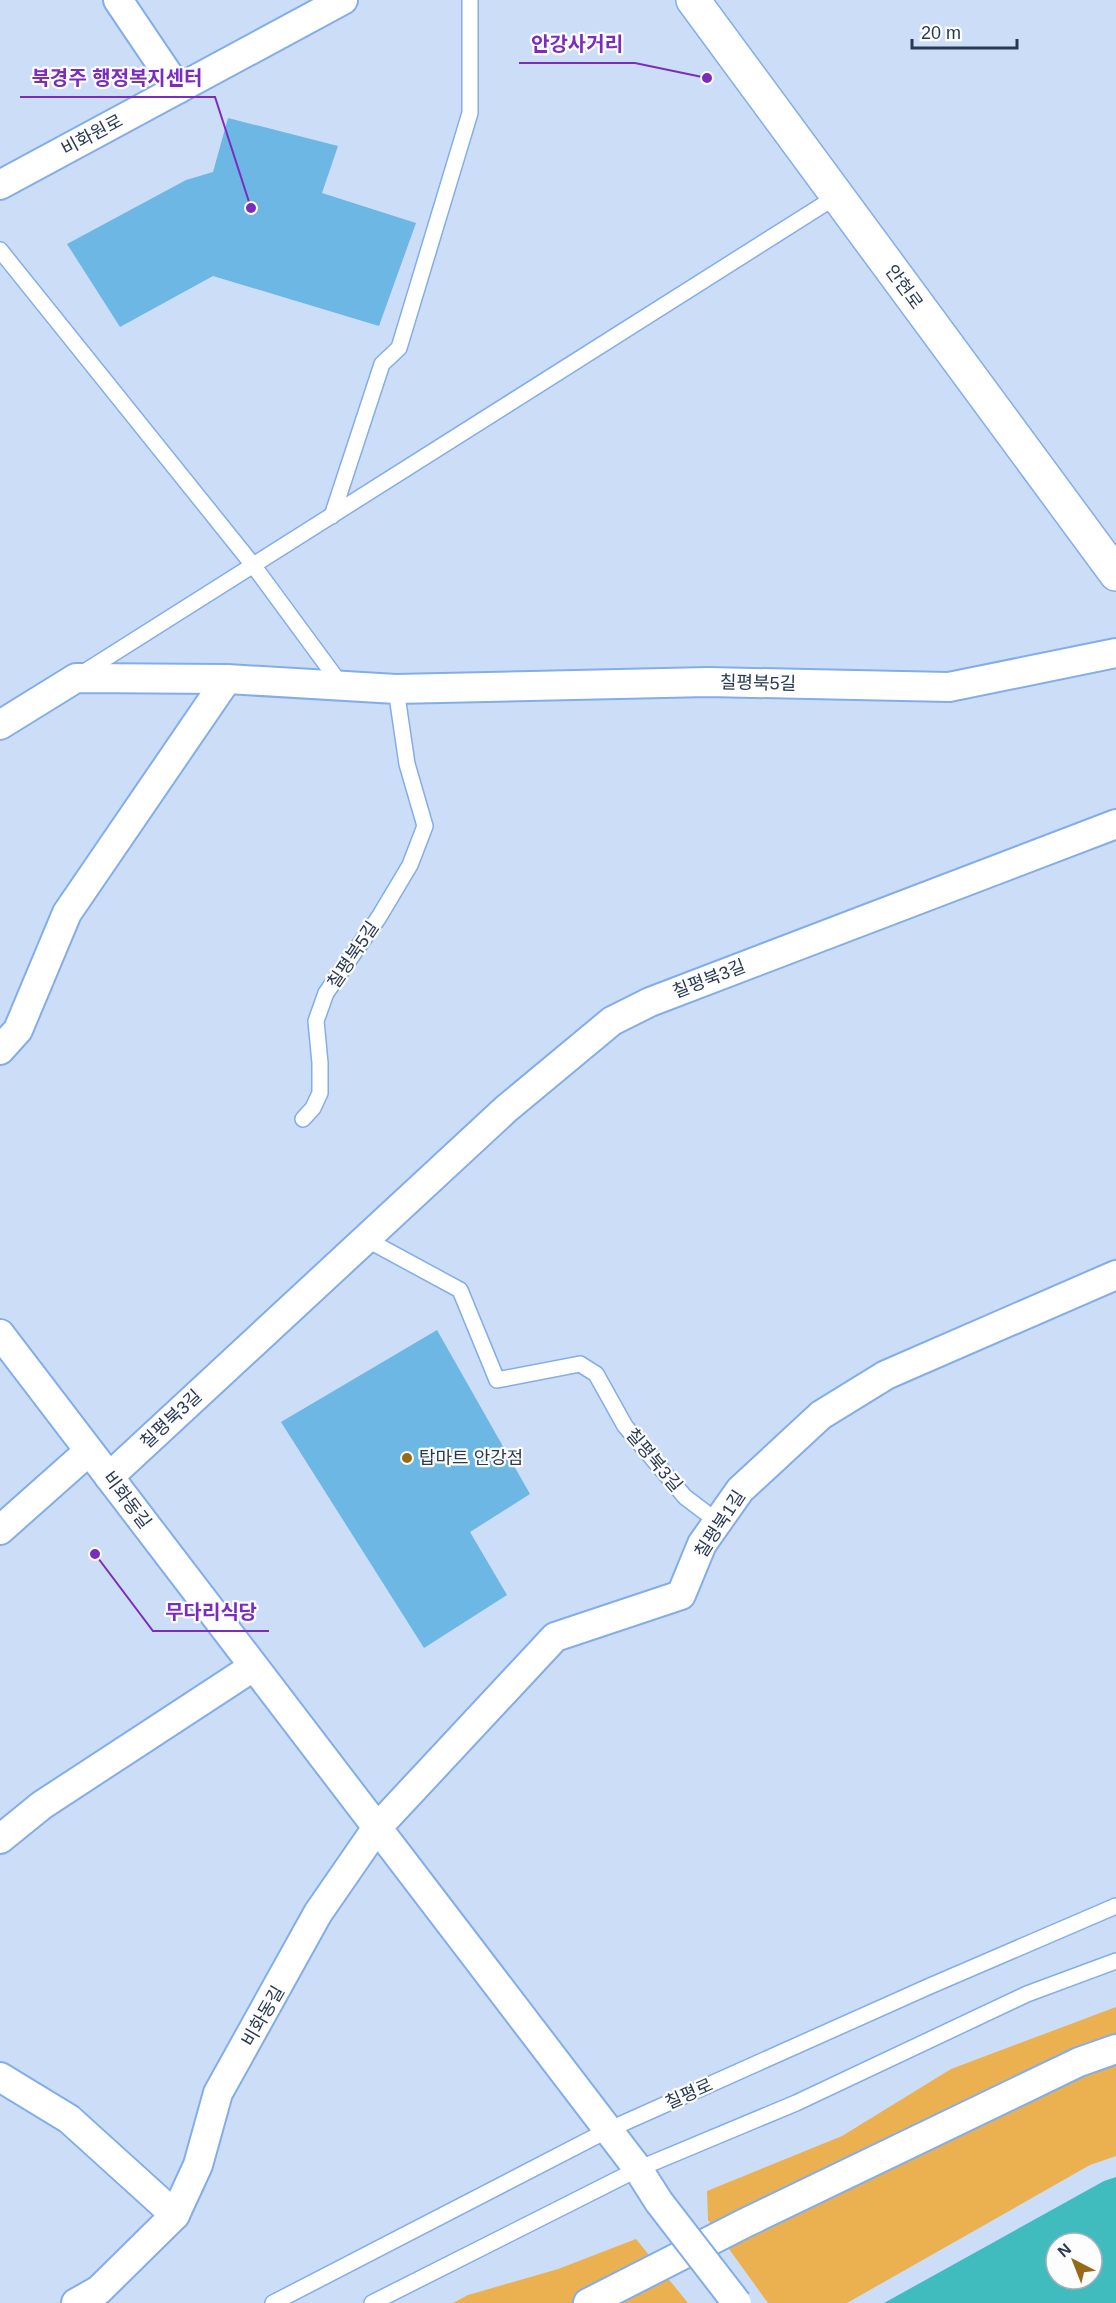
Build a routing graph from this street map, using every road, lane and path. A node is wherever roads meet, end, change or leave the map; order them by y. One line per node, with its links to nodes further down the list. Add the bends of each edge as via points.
1 (118, 0): 5 (street)
2 (343, 0): 5 (street, 비화원로)
3 (470, 0): 9 (lane, via 470,113 399,348 382,364)
4 (693, 0): 7 (main road, 안현로)
5 (178, 89): 6 (street, 비화원로)
6 (0, 185)
7 (837, 196): 9 (lane); 11 (main road, 안현로)
8 (0, 250): 10 (lane)
9 (332, 516): 10 (lane)
10 (253, 565): 13 (lane); 15 (lane)
11 (1116, 574)
12 (1116, 653): 16 (street, 칠평북5길, via 949,687 708,682)
13 (76, 678): 14 (street, 칠평북5길); 17 (street)
14 (227, 679): 15 (street, 칠평북5길); 19 (street, via 67,913 18,1030)
15 (342, 686): 16 (street, 칠평북5길)
16 (396, 689): 20 (lane, 칠평북5길, via 407,764 425,826 410,865 326,993 316,1021 320,1093)
17 (0, 725)
18 (1116, 824): 21 (street, 칠평북3길, via 650,1002 612,1021 506,1109)
19 (0, 1050)
20 (303, 1119)
21 (364, 1238): 25 (street, 칠평북3길); 26 (lane, 칠평북3길, via 460,1290 497,1380 580,1364 596,1374 625,1426 685,1497)
22 (1116, 1275): 26 (street, 칠평북1길, via 886,1374 821,1415 741,1490)
23 (0, 1334): 24 (street, 비화동길)
24 (88, 1450): 25 (street, 비화동길); 27 (street)
25 (109, 1477): 28 (street, 비화동길)
26 (718, 1522): 29 (street, 칠평북1길, via 702,1544 681,1595 555,1637)
27 (0, 1530)
28 (253, 1667): 29 (street, 비화동길); 30 (street, via 42,1805)
29 (376, 1828): 35 (street, 비화동길); 37 (street, 비화동길, via 318,1913 218,2093 198,2165)
30 (0, 1839)
31 (1116, 1906): 35 (lane, 칠평로)
32 (1116, 1961): 36 (lane, via 1027,1994 796,2103)
33 (1116, 2049): 41 (street, via 1069,2067)
34 (0, 2077): 37 (street, via 69,2119)
35 (608, 2130): 36 (street, 비화동길); 39 (lane, 칠평로)
36 (638, 2169): 40 (lane); 42 (street, 비화동길, bridge)
37 (175, 2216): 38 (street, 비화동길, via 99,2290)
38 (76, 2303)
39 (273, 2303)
40 (372, 2303)
41 (588, 2303)
42 (736, 2303)

